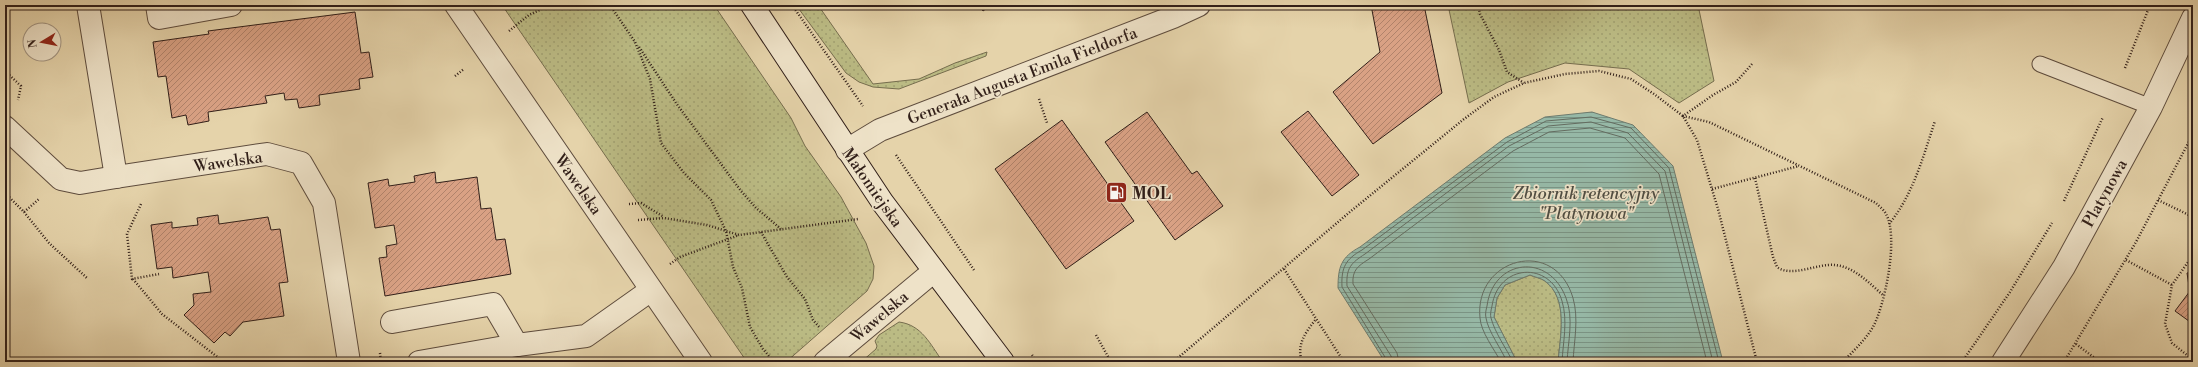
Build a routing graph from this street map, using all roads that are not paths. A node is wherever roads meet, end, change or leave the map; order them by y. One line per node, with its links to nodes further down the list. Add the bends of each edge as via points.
1 (88, 5): 12 (street)
2 (156, 5): 3 (street, via 160,18)
3 (231, 5)
4 (456, 5): 14 (street, Wawelska)
5 (752, 5): 11 (street, Małomiejska)
6 (1199, 5): 11 (street, Generała Augusta Emila Fieldorfa, via 880,130)
7 (2193, 18): 9 (street, Platynowa)
8 (2040, 64): 9 (lane)
9 (2151, 106): 22 (street, Platynowa, via 2064,267)
10 (5, 127): 12 (street, Wawelska, via 61,179 80,184)
11 (847, 150): 13 (street, Małomiejska)
12 (116, 177): 17 (street, Wawelska, via 268,154 301,163 324,203)
13 (934, 271): 20 (street, Wawelska); 21 (street, Małomiejska)
14 (648, 286): 16 (street, via 586,336); 19 (street, Wawelska)
15 (392, 322): 16 (street, via 493,304)
16 (517, 345): 18 (street)
17 (349, 362)
18 (419, 362)
19 (702, 362)
20 (825, 362)
21 (1003, 362)
22 (2003, 362)

